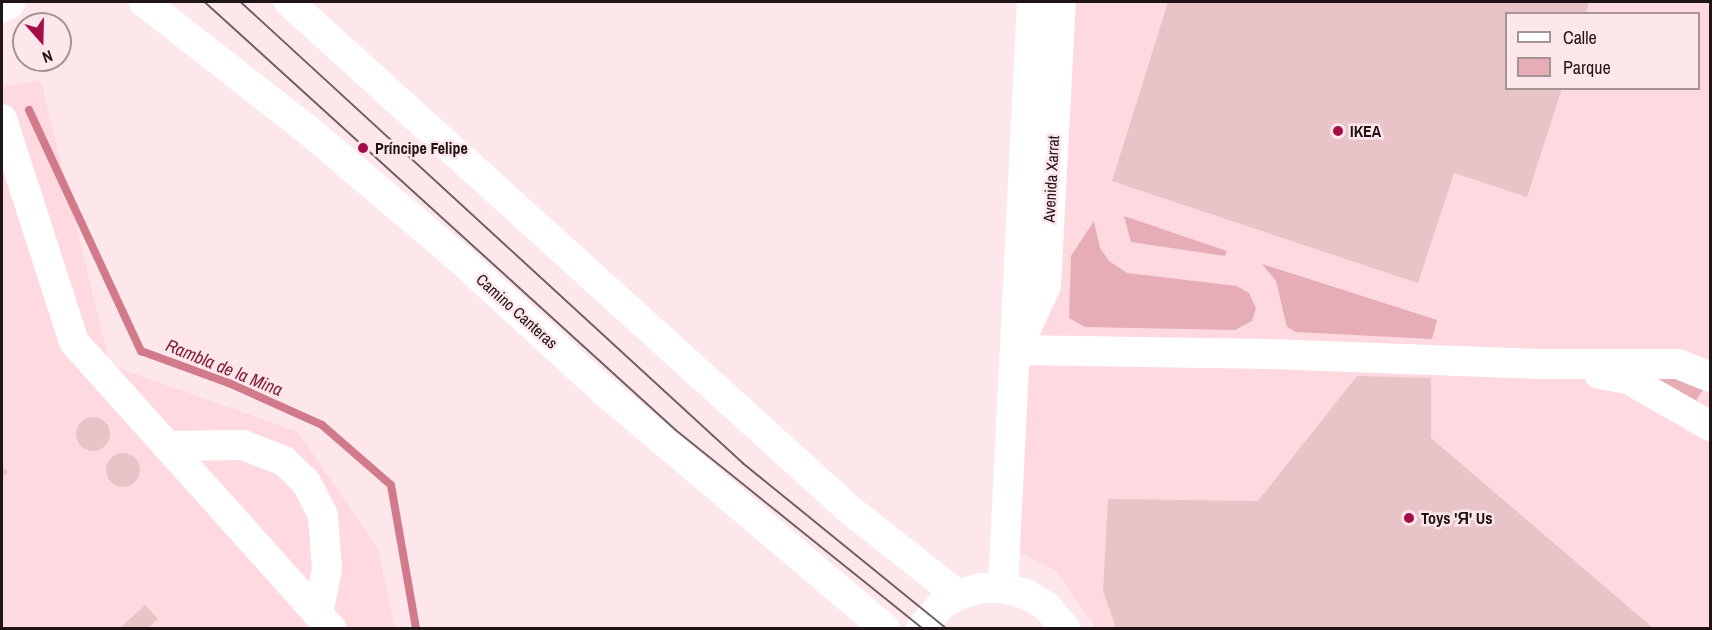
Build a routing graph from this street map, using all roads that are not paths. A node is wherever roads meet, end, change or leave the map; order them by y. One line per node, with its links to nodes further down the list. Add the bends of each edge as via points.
1 (8, 2): 7 (main road)
2 (144, 2): 18 (street, Camino Canteras, via 309,131 442,244 603,390)
3 (289, 2): 16 (street, via 850,510)
4 (1016, 2): 9 (street, Avenida Xarrat)
5 (1032, 2): 9 (street, Avenida Xarrat)
6 (1061, 2): 10 (street, Avenida Xarrat, via 1046,286)
7 (2, 5)
8 (2, 119): 14 (street, via 74,342)
9 (1024, 202): 10 (street, Avenida Xarrat)
10 (1016, 350): 11 (street); 15 (street, Avenida Xarrat)
11 (1540, 364): 12 (street, via 1678,364); 13 (street, via 1628,379)
12 (1710, 376)
13 (1709, 414)
14 (167, 446): 17 (street); 17 (street, via 243,445 284,461 306,482 323,516 327,569)
15 (1003, 588): 16 (street, via 980,588); 20 (street, via 1026,594 1046,606)
16 (958, 595): 19 (street, via 941,605)
17 (324, 621)
18 (885, 628)
19 (921, 628)
20 (1065, 628)

